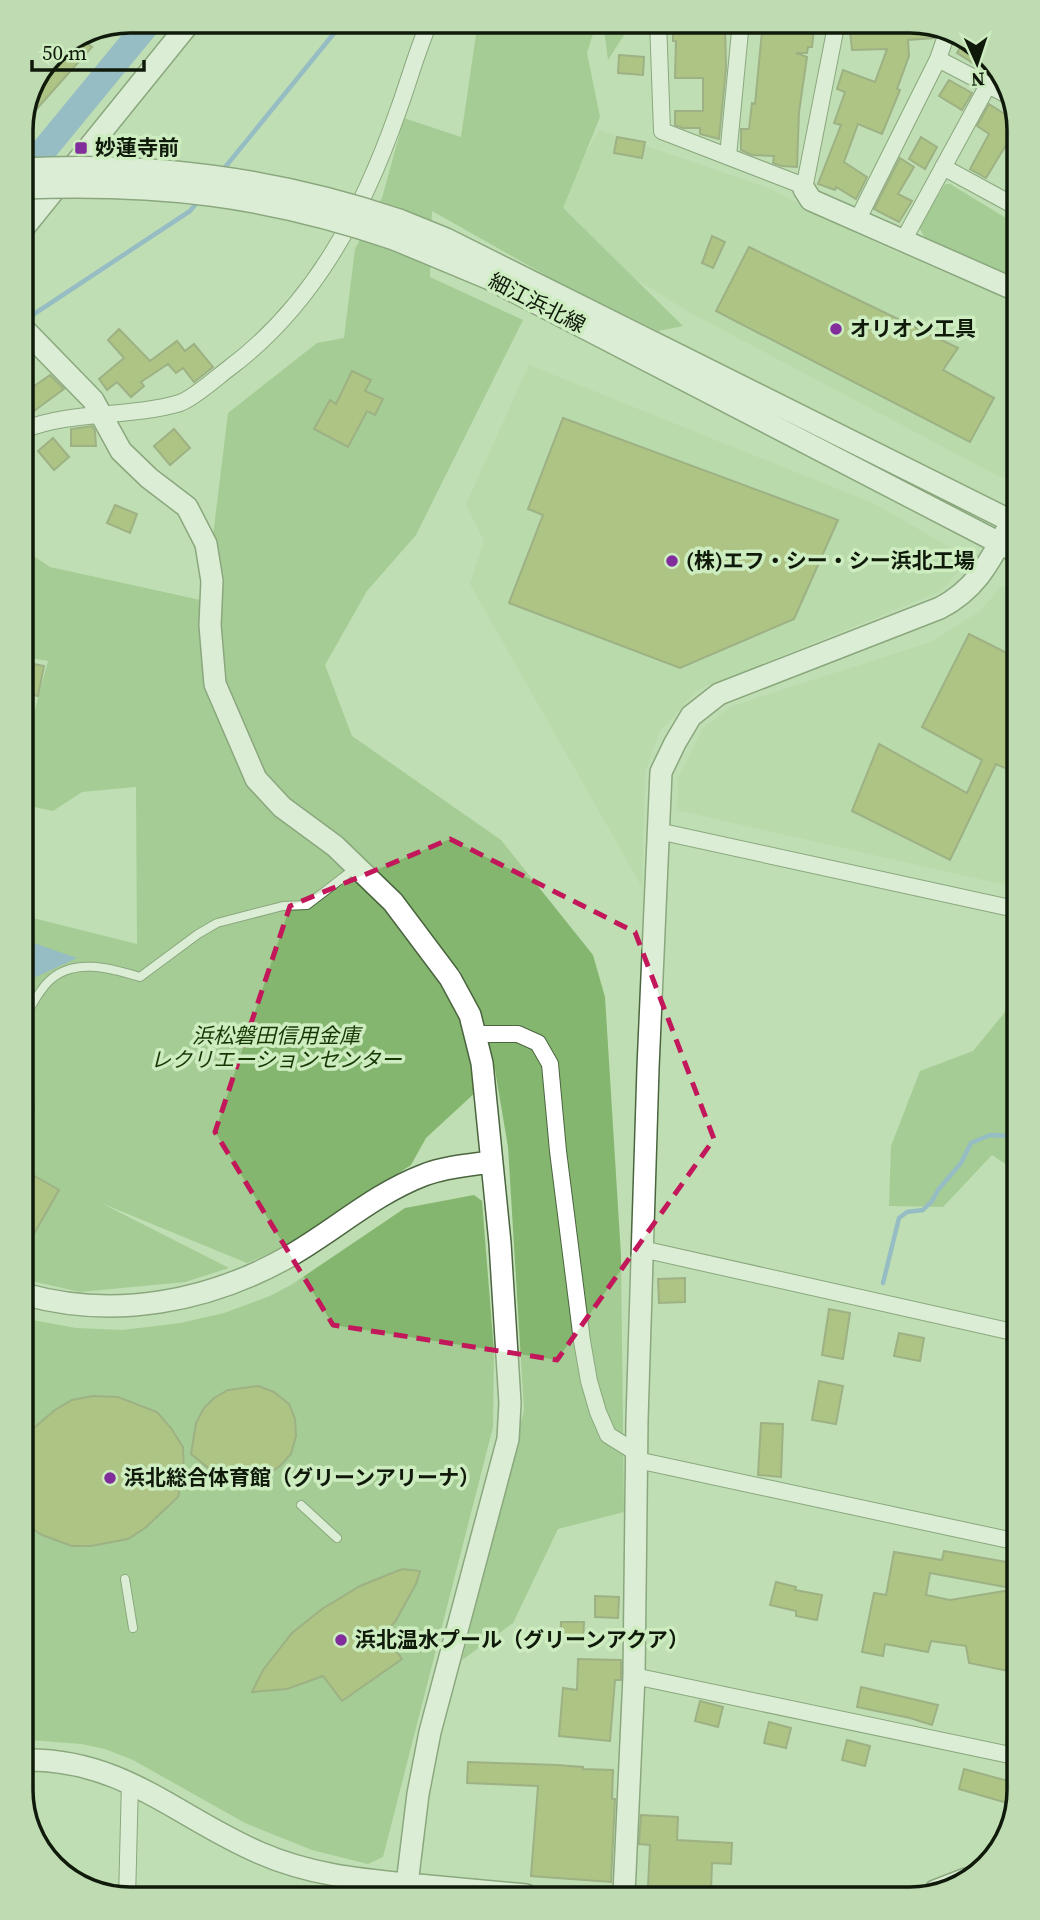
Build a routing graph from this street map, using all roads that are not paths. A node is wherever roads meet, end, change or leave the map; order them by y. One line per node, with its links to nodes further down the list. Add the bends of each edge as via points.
1 (181, 33): 16 (street)
2 (426, 33): 22 (street, via 356,215 297,304 241,359 182,402)
3 (658, 33): 10 (street, via 662,131)
4 (740, 33): 10 (street)
5 (835, 33): 14 (street)
6 (945, 40): 7 (street)
7 (938, 59): 8 (street); 17 (street)
8 (988, 85): 9 (street); 11 (street)
9 (998, 90)
10 (727, 156): 14 (street)
11 (943, 167): 15 (street); 19 (street)
12 (33, 169): 18 (street, 細江浜北線, bridge, via 122,168 230,178 315,194)
13 (33, 188): 18 (street, 細江浜北線, bridge, via 122,186 209,193)
14 (804, 188): 17 (street, via 811,200)
15 (1007, 202)
16 (33, 216)
17 (857, 221): 19 (street)
18 (397, 230): 24 (street, 細江浜北線, via 457,244); 25 (street, 細江浜北線)
19 (903, 242): 20 (street)
20 (1007, 286)
21 (33, 338): 22 (street, via 83,387)
22 (101, 416): 23 (street); 27 (street, via 121,451 187,507 206,544 212,581 215,684 256,779 282,807)
23 (33, 427)
24 (1007, 518)
25 (1006, 546): 26 (street, via 959,598 719,694 691,716 661,772)
26 (658, 831): 28 (street); 32 (street)
27 (356, 867): 29 (lane, via 307,905 283,906 216,923 141,977 109,967 73,968 48,981); 30 (street, via 393,902 450,978)
28 (1007, 907)
29 (33, 1004)
30 (475, 1034): 31 (street); 35 (street, via 518,1034 538,1043 550,1064 589,1381 608,1435)
31 (491, 1161): 33 (street, via 426,1174 393,1189 288,1257 236,1282 190,1296 151,1305 107,1307); 45 (street, via 508,1355 508,1439 430,1732)
32 (642, 1249): 34 (street); 35 (street)
33 (33, 1296)
34 (1007, 1331)
35 (637, 1457): 38 (street); 41 (street)
36 (301, 1505): 37 (lane)
37 (337, 1538)
38 (1007, 1540)
39 (125, 1579): 40 (lane)
40 (133, 1628)
41 (634, 1676): 42 (street); 48 (street)
42 (1007, 1754)
43 (33, 1760): 44 (street, via 74,1763)
44 (130, 1782): 45 (street, via 220,1834 282,1863 345,1878); 46 (street)
45 (407, 1884): 47 (street)
46 (127, 1887)
47 (439, 1887)
48 (624, 1887)

